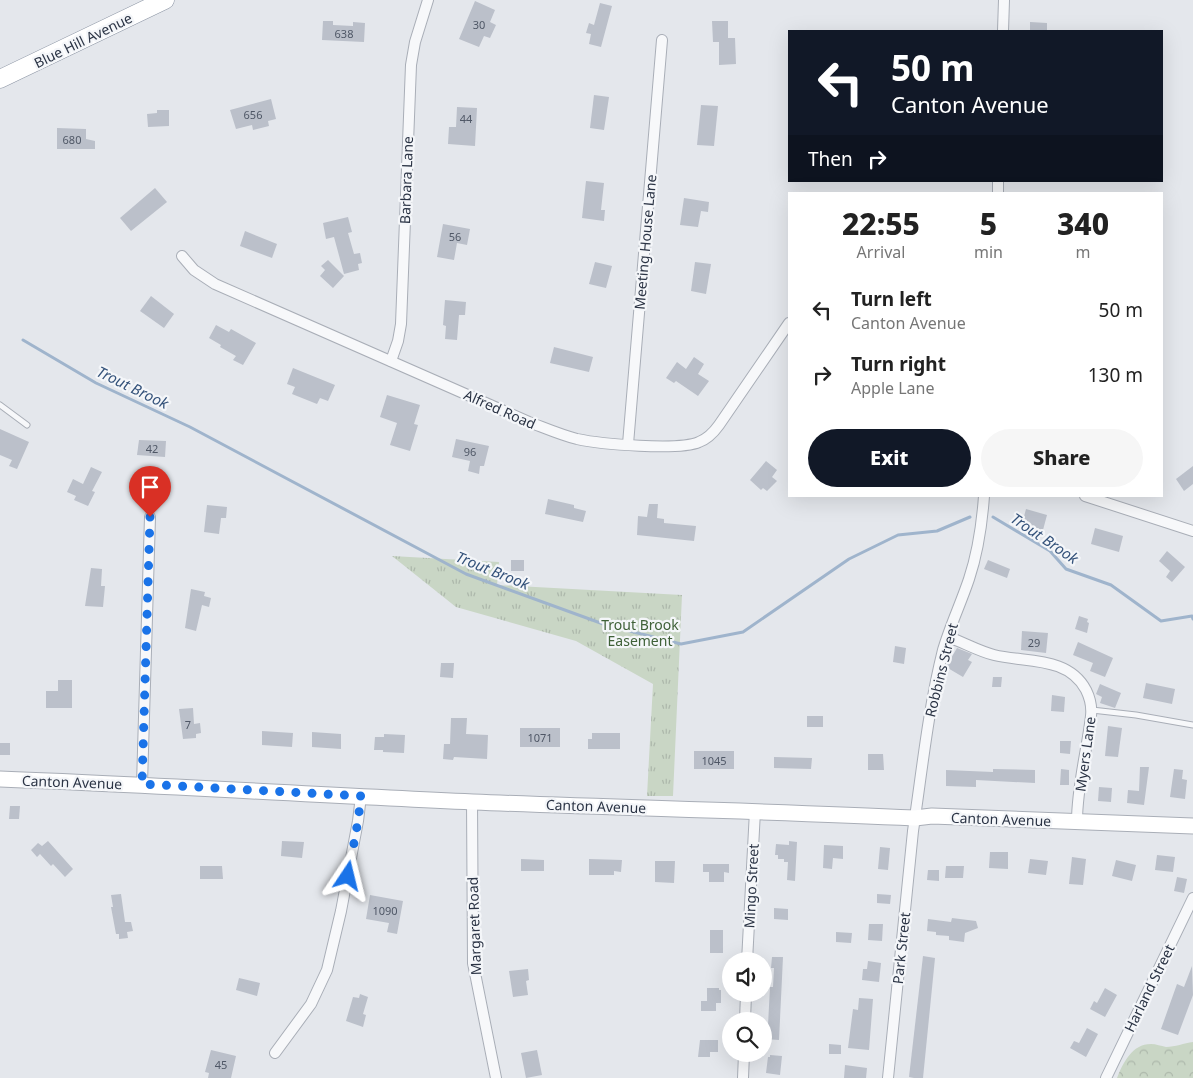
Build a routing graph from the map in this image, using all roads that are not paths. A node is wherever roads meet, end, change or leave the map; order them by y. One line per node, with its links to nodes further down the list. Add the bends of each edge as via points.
1 (165, 0): 6 (highway, Blue Hill Avenue)
2 (428, 0): 9 (street, Barbara Lane, via 411,65 401,324)
3 (1004, 0): 4 (street)
4 (1003, 30)
5 (662, 40): 12 (street, Meeting House Lane)
6 (0, 79)
7 (182, 256): 9 (street, Alfred Road, via 194,270 215,284)
8 (788, 324): 12 (street, Alfred Road, via 706,439 679,447)
9 (391, 360): 12 (street, Alfred Road, via 556,432 588,441)
10 (0, 405): 11 (lane)
11 (27, 425)
12 (628, 444)
13 (984, 497): 17 (street, Robbins Street, via 976,556)
14 (1088, 497): 16 (street)
15 (150, 517): 21 (street)
16 (1193, 530)
17 (948, 637): 18 (street, Myers Lane, via 994,655 1064,668 1080,680); 25 (street, Robbins Street, via 930,712)
18 (1092, 710): 19 (lane); 26 (street, Myers Lane)
19 (1193, 725)
20 (0, 779): 21 (main road, Canton Avenue)
21 (142, 784): 22 (main road, Canton Avenue)
22 (361, 796): 23 (main road, Canton Avenue); 30 (street, via 327,970 312,1004)
23 (472, 802): 24 (main road, Canton Avenue); 32 (street, Margaret Road, via 473,963)
24 (755, 811): 25 (main road, Canton Avenue); 29 (street, Mingo Street)
25 (915, 818): 26 (main road, Canton Avenue); 34 (street, Park Street)
26 (1077, 821): 27 (main road, Canton Avenue)
27 (1193, 826)
28 (1193, 898): 35 (street, Harland Street)
29 (747, 952)
30 (276, 1053)
31 (744, 1062): 33 (street)
32 (496, 1078)
33 (743, 1078)
34 (888, 1078)
35 (1106, 1078)

